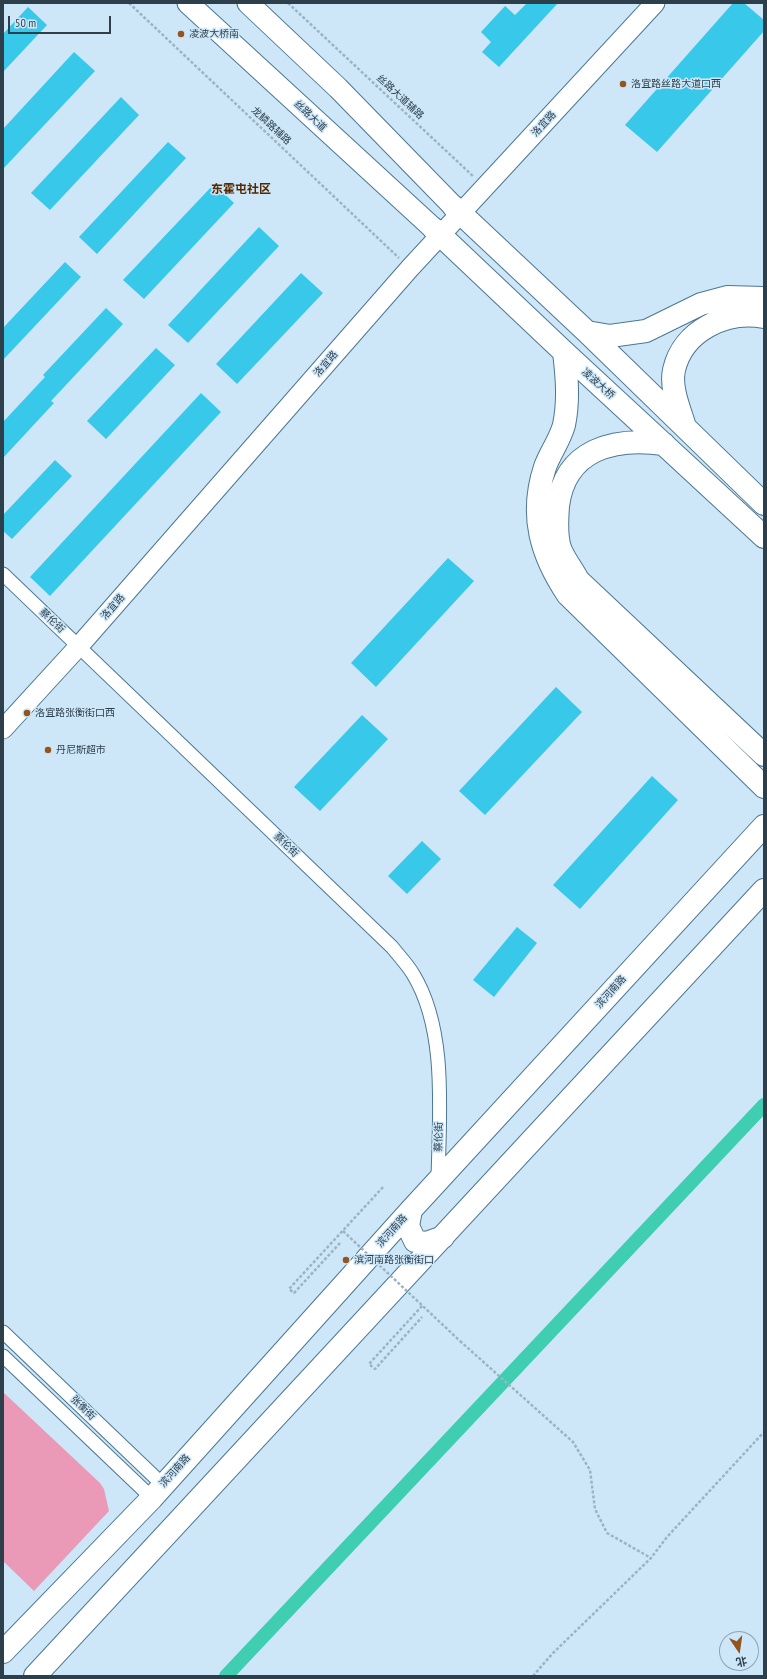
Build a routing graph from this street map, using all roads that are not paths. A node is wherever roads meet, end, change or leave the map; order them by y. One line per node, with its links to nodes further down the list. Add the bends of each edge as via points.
1 (188, 3): 6 (main road, 丝路大道)
2 (248, 3): 5 (main road)
3 (641, 3): 5 (street, 洛宜路)
4 (655, 3): 5 (street, 洛宜路)
5 (458, 210): 6 (street, 洛宜路); 9 (highway)
6 (437, 232): 10 (highway, 凌波大桥); 16 (street, 洛宜路, via 410,268); 16 (street, 洛宜路, via 403,261)
7 (764, 298): 9 (highway, via 727,297 701,304 646,331 610,336)
8 (764, 318): 11 (highway, via 742,316 704,327 684,348 674,370 673,380)
9 (587, 332): 11 (highway)
10 (564, 352): 12 (highway, 凌波大桥); 20 (highway, via 568,389 566,412 563,428 545,468 538,501 541,538 546,558 568,595)
11 (685, 428): 13 (highway)
12 (664, 444): 14 (highway, 凌波大桥); 19 (highway, via 642,441 617,444 591,452 572,467 560,492 557,518 560,548 578,580)
13 (764, 503)
14 (756, 530)
15 (3, 574): 16 (street, 蔡伦街)
16 (75, 643): 17 (street, 洛宜路); 18 (street, 洛宜路); 23 (street, 蔡伦街, via 392,947 413,974 430,1013 439,1070)
17 (3, 715)
18 (3, 729)
19 (764, 755)
20 (764, 787)
21 (764, 826): 23 (highway, 滨河南路)
22 (764, 890): 25 (highway)
23 (438, 1181): 24 (highway, 滨河南路)
24 (411, 1210): 25 (highway, via 408,1226 415,1241 426,1243); 28 (highway, 滨河南路)
25 (443, 1237): 30 (highway)
26 (3, 1332): 28 (street, 张衡街)
27 (3, 1356): 28 (street, 张衡街)
28 (157, 1491): 29 (highway, 滨河南路)
29 (3, 1652)
30 (34, 1676)

